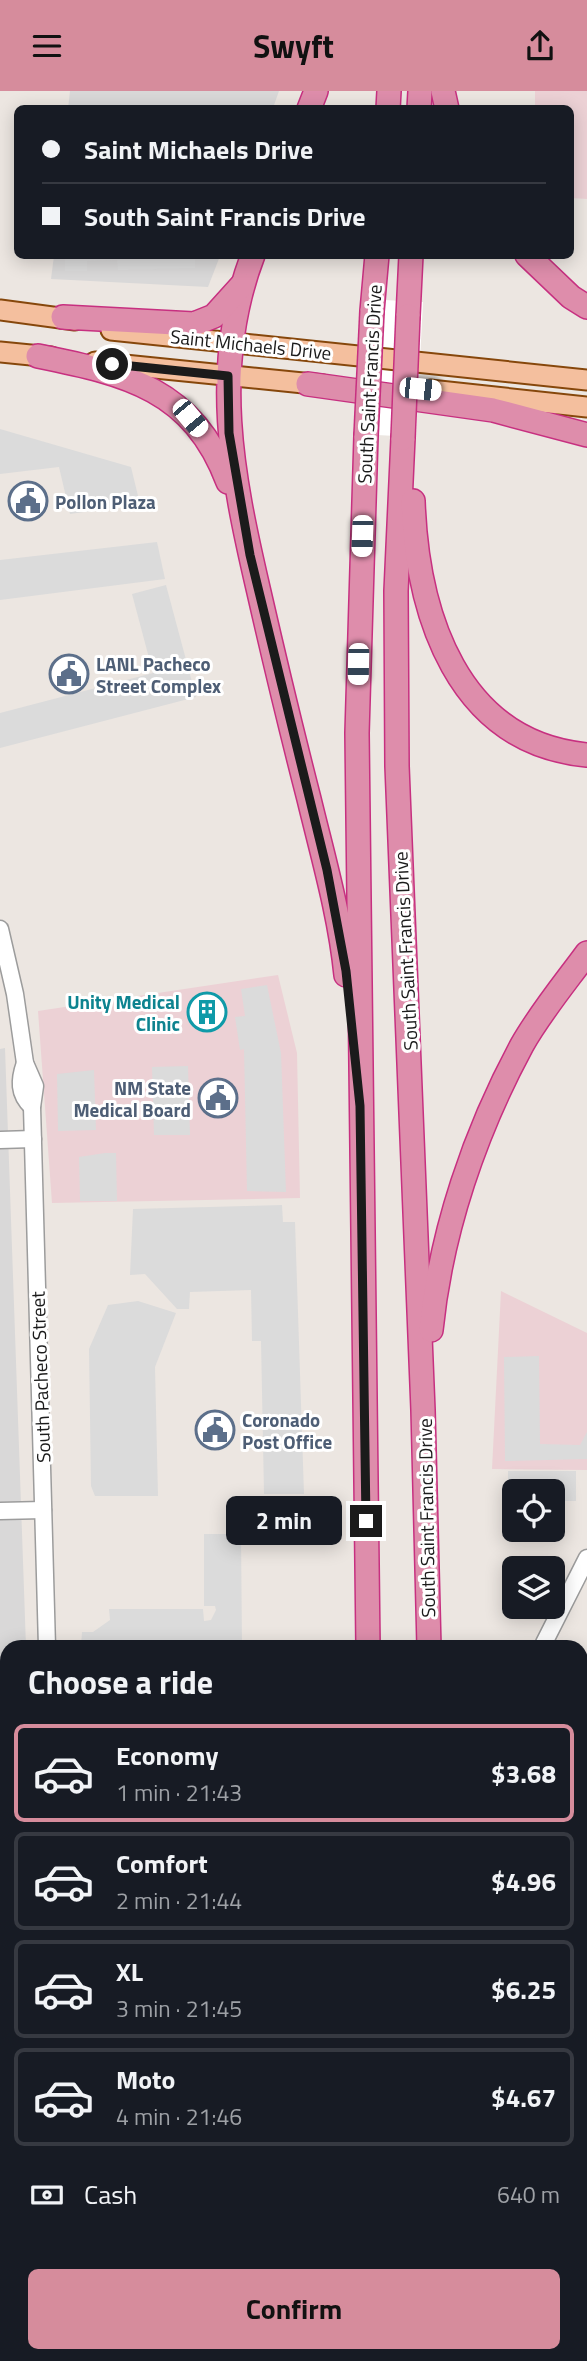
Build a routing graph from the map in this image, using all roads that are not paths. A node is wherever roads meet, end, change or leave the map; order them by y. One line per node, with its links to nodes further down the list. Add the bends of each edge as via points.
1 (252, 259): 5 (highway)
2 (377, 259): 22 (highway, South Saint Francis Drive, bridge, via 357,733)
3 (411, 259): 17 (highway, South Saint Francis Drive, bridge)
4 (531, 259): 6 (highway)
5 (242, 285): 8 (highway, via 214,316 194,324); 9 (highway)
6 (587, 307)
7 (0, 310): 8 (main road, Saint Michaels Drive)
8 (63, 317): 9 (main road, Saint Michaels Drive, via 112,330)
9 (231, 342): 12 (highway); 13 (main road, Saint Michaels Drive)
10 (0, 352): 11 (main road, Saint Michaels Drive)
11 (38, 356): 12 (main road, Saint Michaels Drive); 18 (highway, via 141,382 190,418 222,466)
12 (228, 376): 14 (main road, Saint Michaels Drive); 18 (highway, via 229,433)
13 (587, 380)
14 (308, 384): 15 (main road, Saint Michaels Drive, via 420,389); 16 (highway, via 493,410)
15 (587, 407)
16 (587, 435)
17 (406, 438): 19 (highway, via 417,558 451,664 479,703 516,734 546,748); 25 (highway, South Saint Francis Drive, via 396,628 398,791)
18 (250, 555): 22 (highway, via 341,934)
19 (587, 755)
20 (0, 929): 23 (street, South Pacheco Street, via 25,1063 20,1087 32,1107)
21 (587, 953): 25 (highway, via 524,1043 471,1157 439,1280)
22 (360, 1106): 30 (highway, South Saint Francis Drive)
23 (33, 1139): 24 (street); 26 (street, South Pacheco Street)
24 (0, 1140)
25 (424, 1410): 31 (highway, South Saint Francis Drive)
26 (43, 1510): 27 (street); 29 (street, South Pacheco Street)
27 (0, 1511)
28 (587, 1559): 32 (street)
29 (47, 1640)
30 (369, 1640)
31 (429, 1640)
32 (546, 1640)

